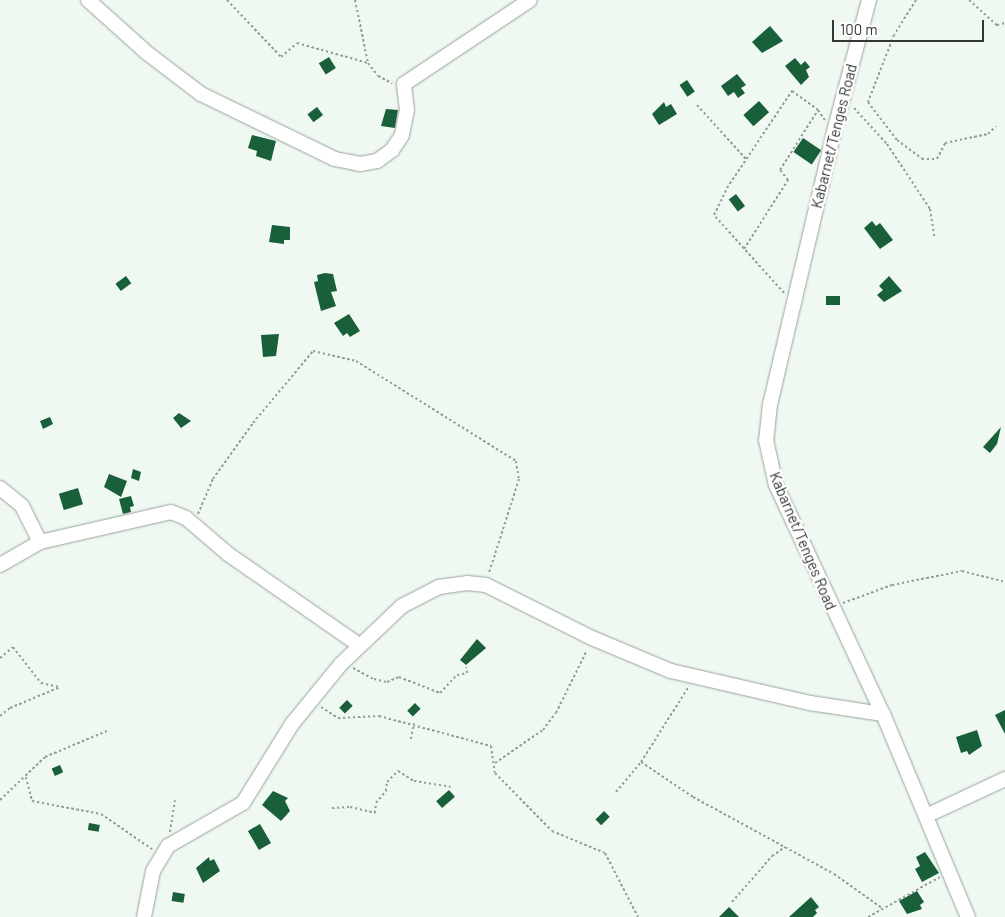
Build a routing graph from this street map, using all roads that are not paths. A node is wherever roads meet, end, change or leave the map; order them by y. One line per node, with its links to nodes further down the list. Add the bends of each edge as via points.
1 (88, 0): 2 (street, via 147,53 202,94 349,164 377,161 392,150 405,124 404,84)
2 (530, 0)
3 (869, 0): 8 (street, Kabarnet/Tenges Road, via 842,99 770,404 766,440 776,485)
4 (0, 488): 5 (street, via 22,506)
5 (40, 542): 6 (street); 7 (street, via 162,512 181,515 228,554)
6 (0, 565)
7 (359, 645): 8 (street, via 414,598 454,583 486,585 640,660 810,702); 11 (street, via 309,700 243,803 168,846 153,871)
8 (883, 714): 10 (street, Kabarnet/Tenges Road)
9 (1005, 779): 10 (street)
10 (926, 816): 12 (street, Kabarnet/Tenges Road)
11 (144, 917)
12 (968, 917)

